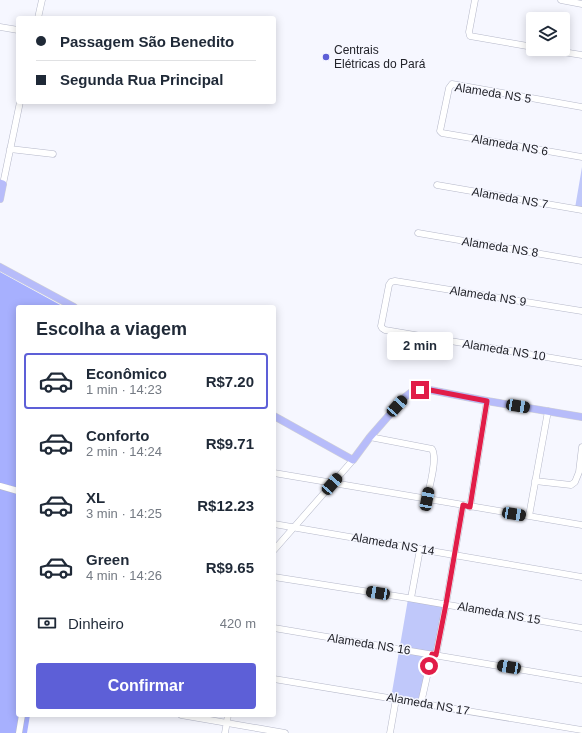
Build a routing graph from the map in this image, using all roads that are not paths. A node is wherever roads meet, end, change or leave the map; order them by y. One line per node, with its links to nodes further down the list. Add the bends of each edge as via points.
1 (42, 0): 5 (street)
2 (475, 0): 8 (street, via 469,34 472,37)
3 (561, 0): 4 (street)
4 (582, 4)
5 (38, 16)
6 (0, 27): 7 (street)
7 (16, 30)
8 (526, 46)
9 (570, 53): 10 (street)
10 (582, 55)
11 (20, 104): 14 (street)
12 (582, 107): 13 (street, Alameda NS 5, via 452,84)
13 (440, 131): 16 (street, Alameda NS 6)
14 (10, 149): 15 (street); 17 (street)
15 (53, 154)
16 (582, 157)
17 (1, 184): 19 (main road)
18 (437, 185): 20 (street, Alameda NS 7)
19 (0, 198)
20 (582, 210)
21 (418, 233): 22 (street, Alameda NS 8)
22 (582, 261)
23 (0, 267): 24 (main road)
24 (70, 305)
25 (582, 311): 26 (street, Alameda NS 9, via 394,281 389,285)
26 (381, 326): 27 (street, Alameda NS 10, via 385,330)
27 (582, 363)
28 (487, 401): 29 (main road); 32 (main road, via 425,389 413,391); 42 (street)
29 (548, 411): 31 (main road); 36 (street)
30 (276, 417): 34 (main road)
31 (582, 417)
32 (370, 437): 34 (main road); 40 (street, via 432,449 434,463)
33 (582, 447): 36 (street, via 578,472 575,482 571,485)
34 (353, 460): 37 (street)
35 (276, 473): 37 (street)
36 (534, 481): 43 (street)
37 (332, 484): 40 (street); 46 (street)
38 (0, 486): 39 (street)
39 (16, 490)
40 (427, 499): 41 (street)
41 (463, 505): 42 (street); 49 (street)
42 (470, 507): 43 (street)
43 (529, 516): 45 (street)
44 (276, 524): 46 (street, Alameda NS 14)
45 (582, 525)
46 (294, 528): 47 (street); 48 (street, Alameda NS 14)
47 (276, 548)
48 (420, 549): 49 (street, Alameda NS 14); 52 (street)
49 (455, 555): 50 (street, Alameda NS 14); 53 (street)
50 (582, 576)
51 (276, 577): 52 (street, Alameda NS 15)
52 (411, 598): 53 (street, Alameda NS 15)
53 (446, 604): 55 (street, Alameda NS 15); 56 (street)
54 (276, 628): 56 (street, Alameda NS 16)
55 (582, 628)
56 (434, 655): 58 (street, Alameda NS 16); 60 (street)
57 (276, 679): 59 (street, Alameda NS 17)
58 (582, 680)
59 (396, 699): 60 (street, Alameda NS 17); 69 (street)
60 (421, 703): 65 (street, Alameda NS 17)
61 (22, 717): 66 (street)
62 (192, 717): 64 (street)
63 (228, 717): 64 (street)
64 (226, 723): 67 (street); 68 (street)
65 (582, 730)
66 (19, 733)
67 (224, 733)
68 (285, 733)
69 (390, 733)

